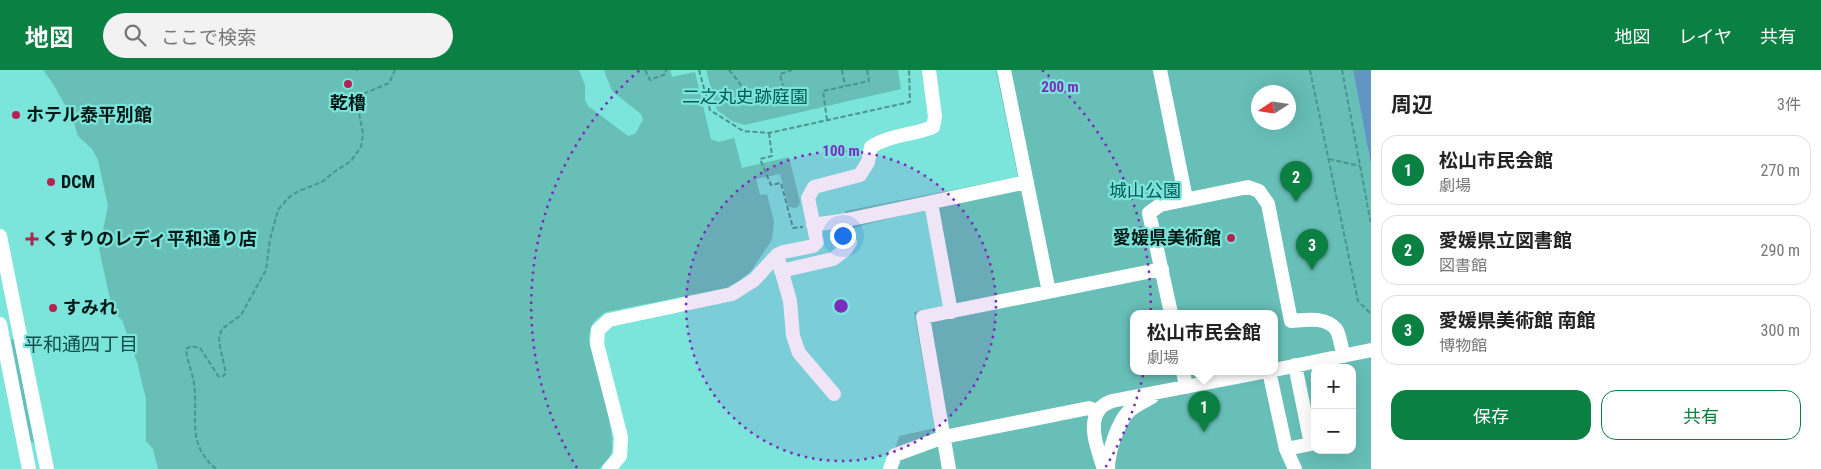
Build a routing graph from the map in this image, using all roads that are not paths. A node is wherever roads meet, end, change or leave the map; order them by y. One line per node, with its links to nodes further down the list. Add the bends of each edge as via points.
1 (929, 70): 7 (street, via 935,117 933,127 880,141 871,147 868,162 860,175 814,187 808,198)
2 (1004, 70): 4 (street)
3 (1160, 70): 5 (street)
4 (1027, 182): 6 (street); 13 (street)
5 (1186, 199): 11 (street, via 1160,205 1150,213); 19 (street, via 1248,187 1259,191 1268,204 1291,321 1317,319 1328,323 1337,330)
6 (931, 203): 7 (street); 15 (street)
7 (813, 225): 10 (street, via 817,242 813,246)
8 (0, 236): 16 (street)
9 (850, 242): 12 (street, via 833,259)
10 (777, 256): 12 (street); 37 (street, via 754,280 732,294 610,320 598,330 597,344 621,437 620,456)
11 (1162, 269): 13 (street); 14 (street)
12 (781, 271): 27 (street, via 799,353)
13 (1049, 292): 15 (street)
14 (1170, 310)
15 (951, 312): 31 (street, via 923,317)
16 (17, 322): 17 (street); 32 (street)
17 (0, 325): 33 (street)
18 (1364, 352): 19 (street)
19 (1344, 356): 20 (street)
20 (1295, 365): 21 (street); 34 (street, via 1311,444)
21 (1278, 369)
22 (1184, 375): 25 (street)
23 (1248, 375): 25 (street)
24 (1270, 375): 34 (street)
25 (1186, 387): 26 (street)
26 (1162, 392): 28 (street); 30 (street)
27 (834, 394)
28 (1112, 401): 29 (street); 30 (street, via 1121,402)
29 (1097, 411): 31 (street, via 1089,408); 40 (street, via 1095,437)
30 (1128, 412): 41 (street, via 1112,442)
31 (944, 437): 38 (street, via 895,455); 39 (street)
32 (42, 444): 33 (street); 36 (street)
33 (25, 448): 35 (street)
34 (1286, 449): 42 (street)
35 (29, 469)
36 (47, 469)
37 (609, 469)
38 (890, 469)
39 (949, 469)
40 (1104, 469)
41 (1108, 469)
42 (1295, 469)

